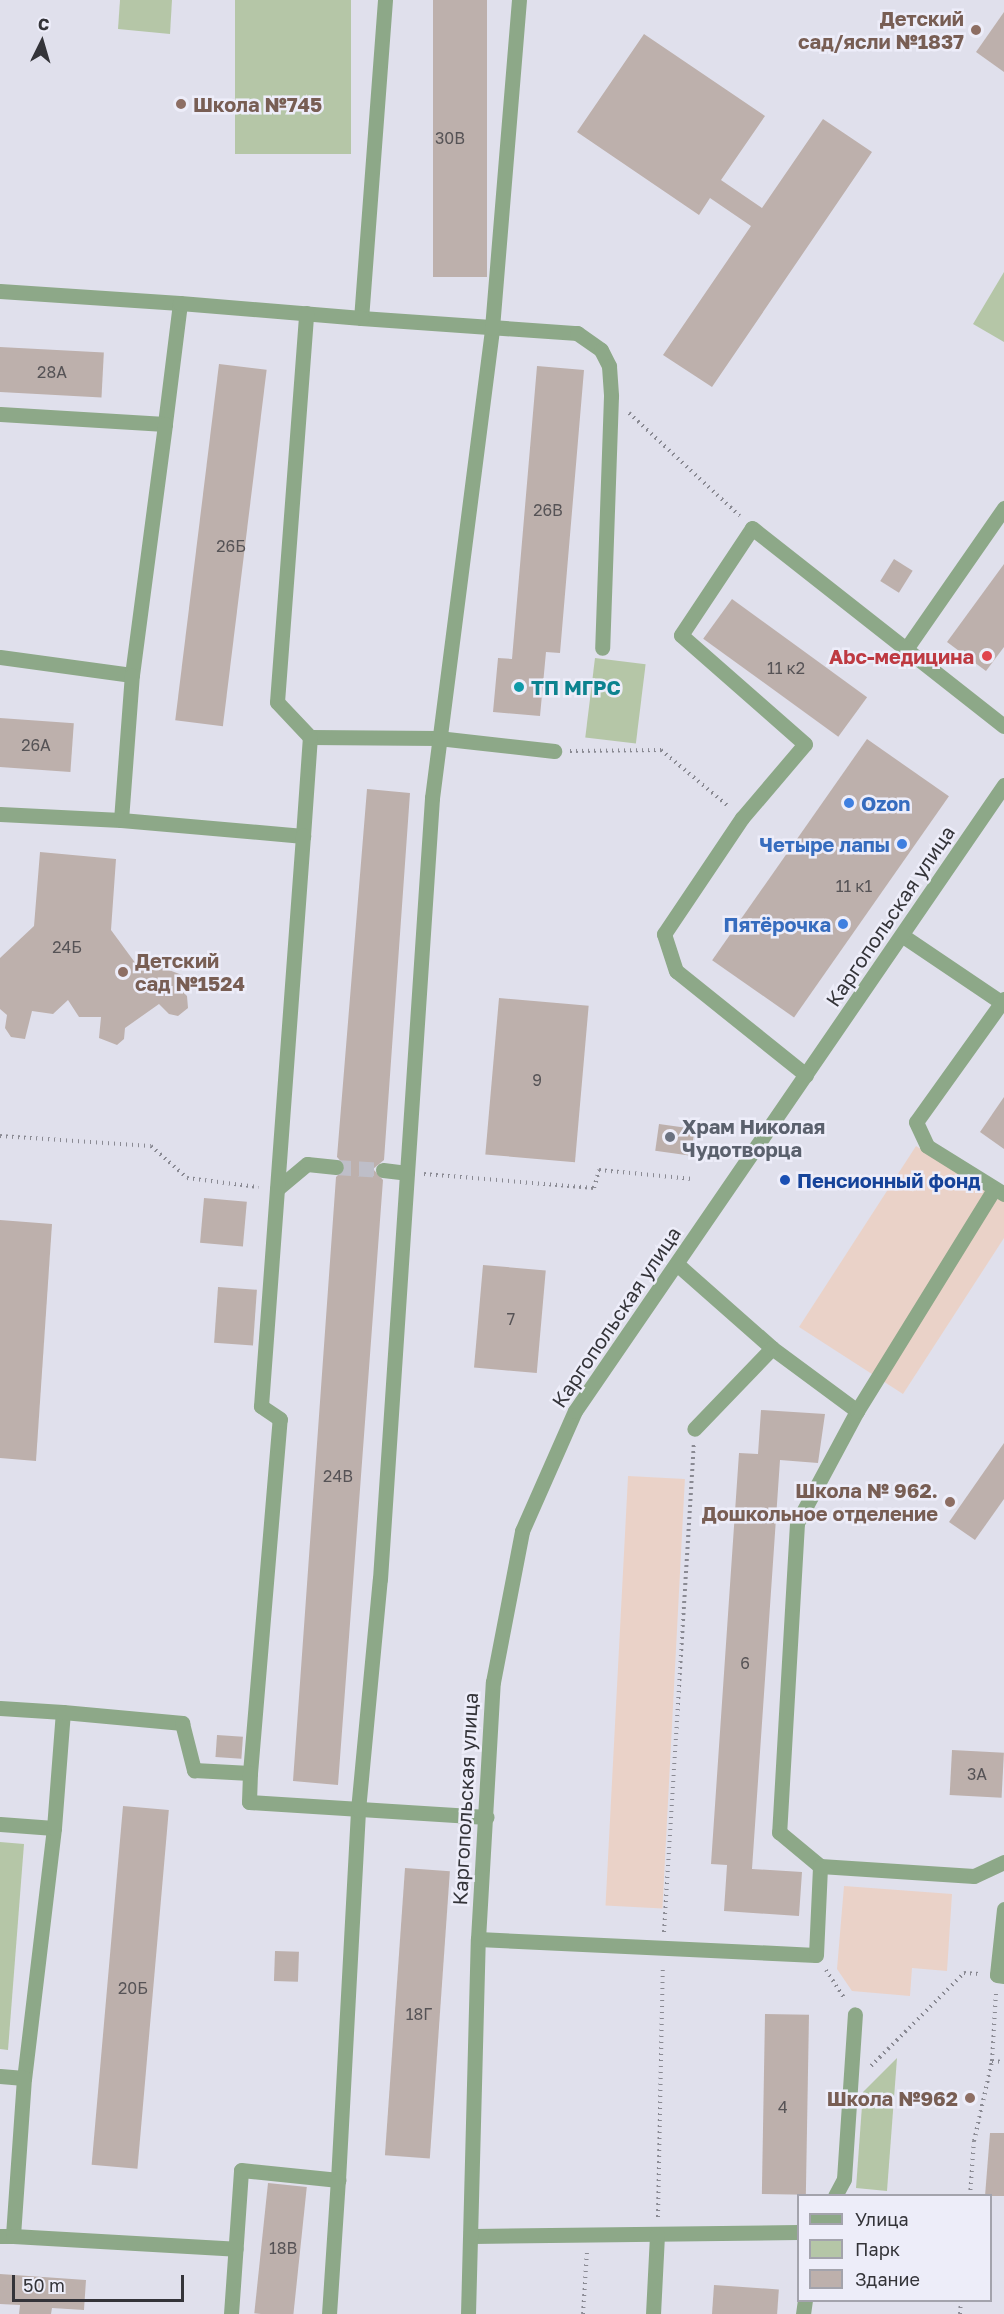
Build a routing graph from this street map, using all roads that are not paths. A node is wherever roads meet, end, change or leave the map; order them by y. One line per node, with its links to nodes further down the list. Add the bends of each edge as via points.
1 (385, 0): 6 (street)
2 (519, 0): 7 (street)
3 (0, 291): 4 (street)
4 (180, 303): 5 (street); 9 (street)
5 (306, 313): 6 (street); 16 (street, via 277,702)
6 (361, 318): 7 (street)
7 (492, 328): 11 (street, via 577,333 601,350 609,366); 17 (street)
8 (0, 414): 9 (street)
9 (165, 424): 14 (street)
10 (1004, 508): 12 (street)
11 (602, 648)
12 (906, 649): 15 (street); 25 (street, via 752,528 681,635 805,744 742,818 664,934 676,971)
13 (0, 657): 14 (street)
14 (132, 675): 21 (street)
15 (1004, 726)
16 (310, 737): 17 (street); 22 (street)
17 (438, 738): 18 (street); 28 (street)
18 (554, 751)
19 (1004, 785): 23 (street, Каргопольская улица)
20 (0, 814): 21 (street)
21 (121, 820): 22 (street)
22 (303, 836): 29 (street)
23 (903, 936): 24 (street); 25 (street, Каргопольская улица)
24 (1003, 1002): 30 (street, via 916,1122 927,1146)
25 (806, 1075): 31 (street, Каргопольская улица)
26 (336, 1167): 29 (street, via 307,1164)
27 (383, 1170): 28 (street)
28 (407, 1173): 38 (street, via 380,1579)
29 (277, 1189): 37 (street, via 261,1406 280,1419)
30 (998, 1193): 33 (street)
31 (678, 1265): 32 (street); 39 (street, Каргопольская улица, via 575,1411 522,1531 493,1683)
32 (772, 1348): 33 (street); 34 (street)
33 (857, 1411): 43 (street, via 797,1523 778,1832)
34 (694, 1429)
35 (0, 1708): 36 (street)
36 (63, 1712): 37 (street, via 182,1723 194,1770); 41 (street)
37 (250, 1773): 38 (street, via 249,1802)
38 (358, 1810): 39 (street); 50 (street)
39 (487, 1817): 45 (street, Каргопольская улица)
40 (0, 1824): 41 (street)
41 (54, 1828): 49 (street)
42 (1004, 1862): 43 (street, via 974,1875)
43 (820, 1866): 45 (street, via 816,1955)
44 (1004, 1909): 46 (street)
45 (477, 1939): 55 (street, Каргопольская улица)
46 (1000, 1976)
47 (855, 2014): 51 (street, via 844,2179)
48 (0, 2076): 49 (street)
49 (24, 2078): 54 (street)
50 (338, 2181): 56 (street, via 241,2170); 58 (street)
51 (836, 2194)
52 (797, 2232): 53 (street)
53 (657, 2235): 55 (street); 60 (street)
54 (7, 2236): 56 (street)
55 (473, 2236): 59 (street, Каргопольская улица)
56 (236, 2249): 57 (street)
57 (231, 2314)
58 (328, 2314)
59 (468, 2314)
60 (652, 2314)

